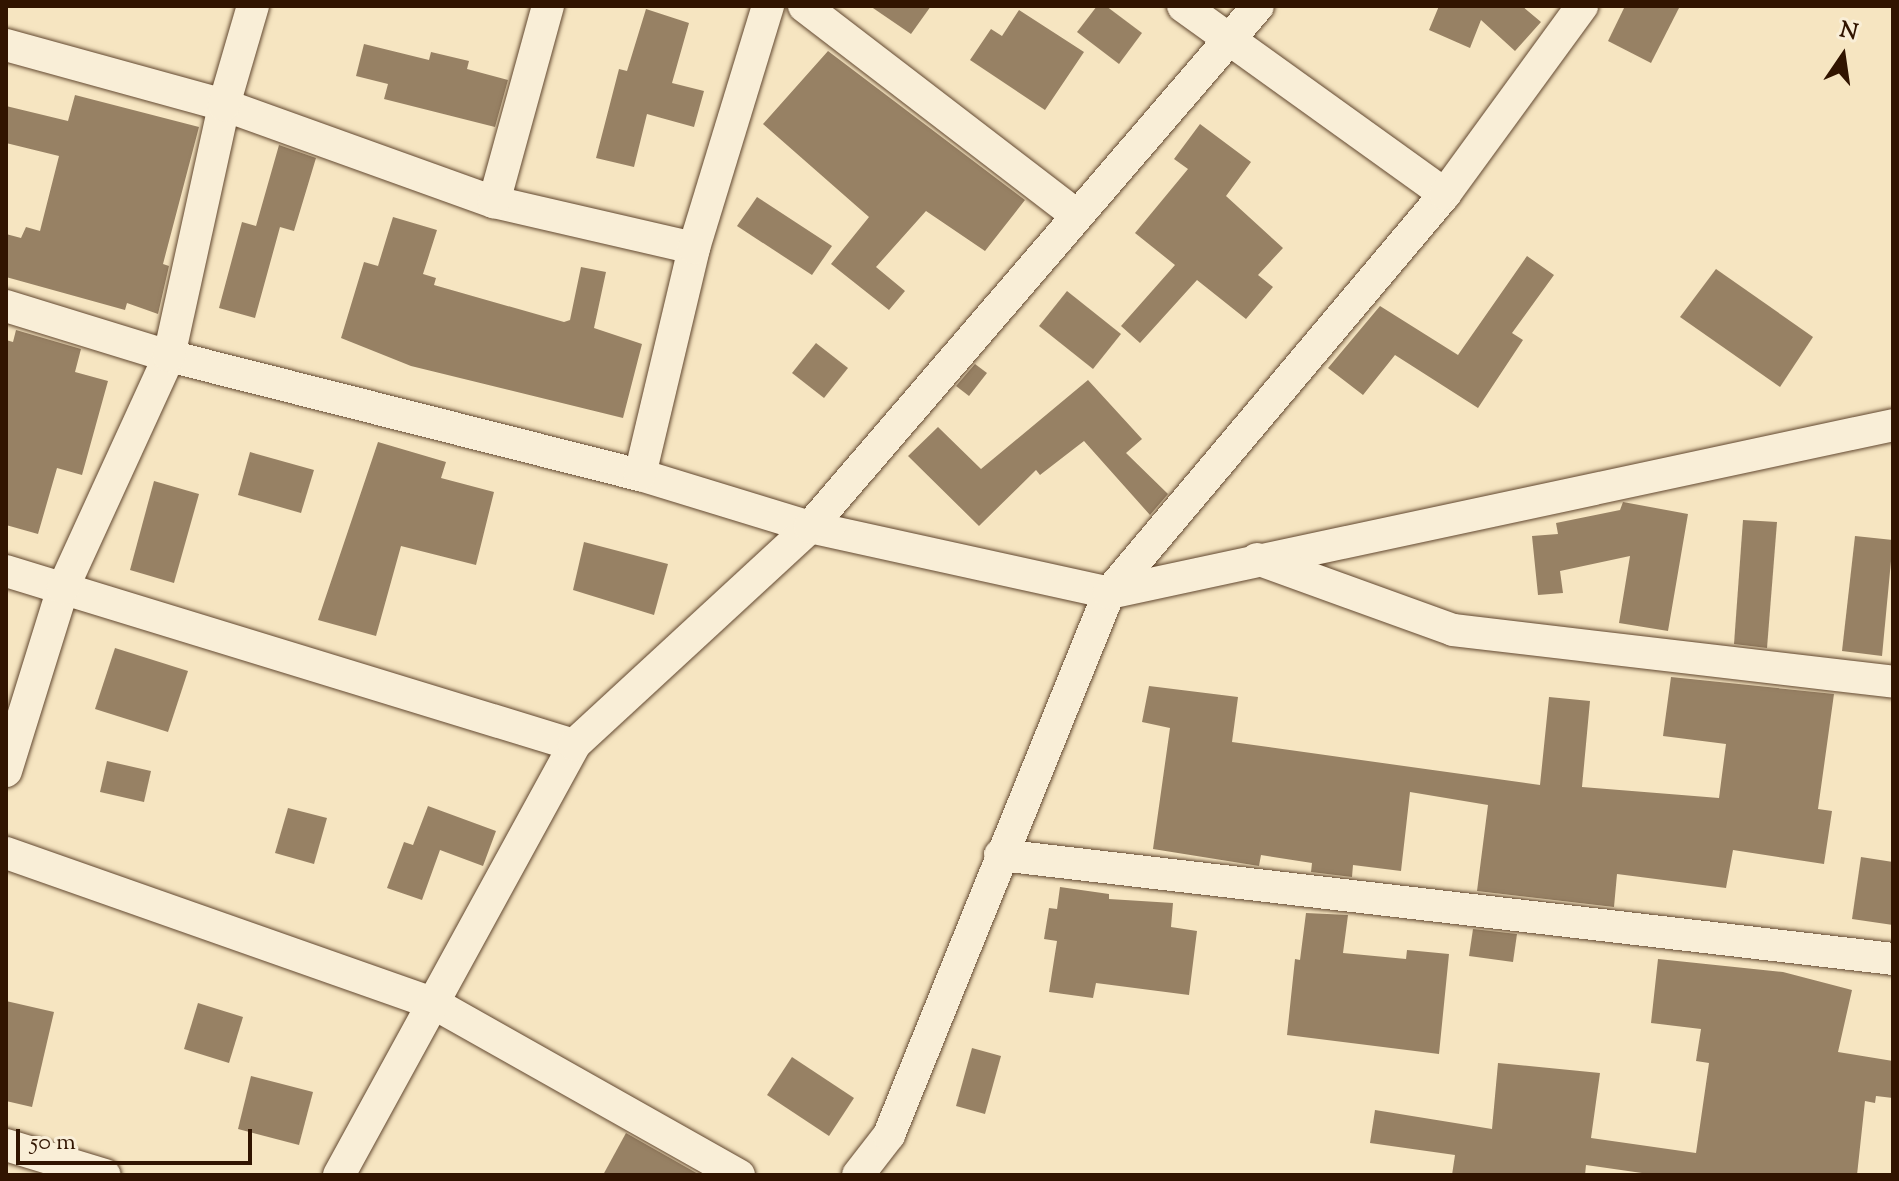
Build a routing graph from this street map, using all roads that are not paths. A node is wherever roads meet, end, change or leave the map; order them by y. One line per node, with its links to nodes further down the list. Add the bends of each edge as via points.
1 (253, 6): 10 (street)
2 (548, 6): 12 (street)
3 (768, 6): 14 (street)
4 (804, 6): 13 (street)
5 (1183, 6): 8 (street)
6 (1258, 6): 8 (street)
7 (1582, 6): 11 (street)
8 (1229, 40): 11 (street); 13 (street)
9 (6, 45): 10 (street)
10 (224, 105): 12 (street); 16 (street)
11 (1445, 194): 23 (street)
12 (494, 202): 14 (street)
13 (1075, 214): 19 (street)
14 (694, 248): 18 (street)
15 (6, 306): 16 (street)
16 (169, 356): 18 (street); 22 (street)
17 (1893, 425): 20 (street)
18 (640, 475): 19 (street)
19 (810, 527): 23 (street); 25 (street)
20 (1257, 559): 23 (street); 24 (street, via 1453,630)
21 (6, 571): 22 (street)
22 (63, 588): 25 (street); 26 (street)
23 (1109, 593): 28 (street)
24 (1893, 682)
25 (574, 745): 30 (street)
26 (6, 771)
27 (6, 853): 30 (street)
28 (1000, 855): 29 (street); 35 (street, via 889,1135)
29 (1893, 959)
30 (435, 1004): 33 (street); 34 (street)
31 (6, 1145): 32 (street)
32 (105, 1175)
33 (339, 1175)
34 (739, 1175)
35 (858, 1175)

